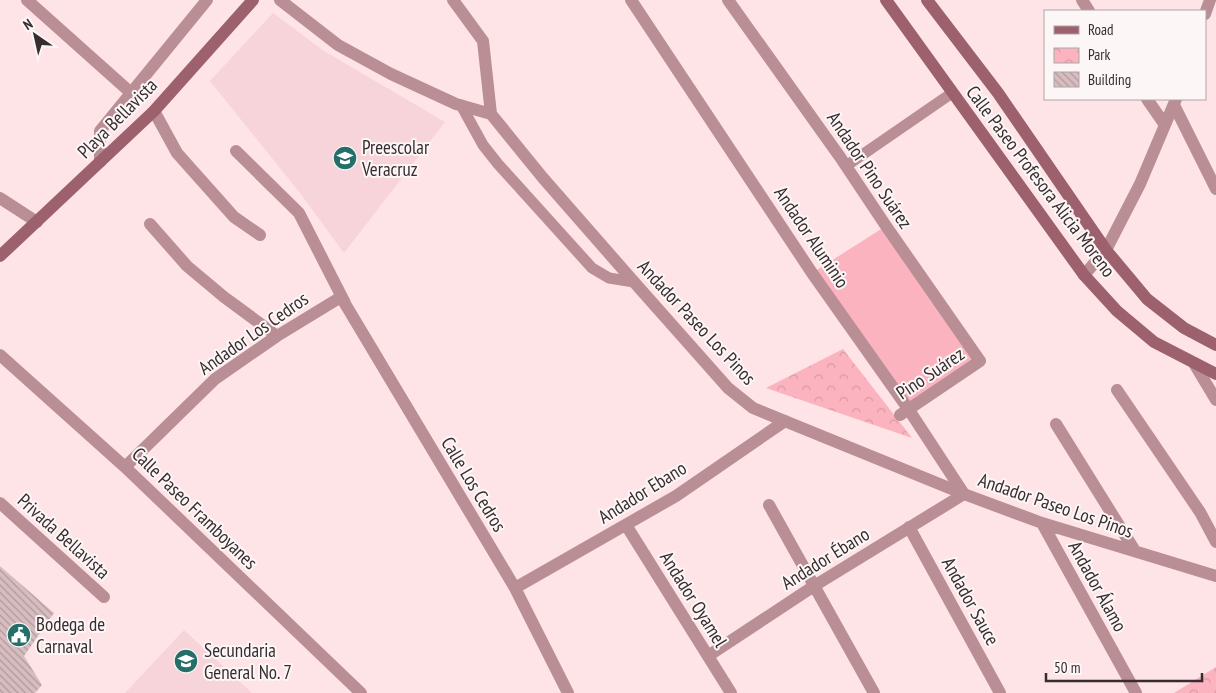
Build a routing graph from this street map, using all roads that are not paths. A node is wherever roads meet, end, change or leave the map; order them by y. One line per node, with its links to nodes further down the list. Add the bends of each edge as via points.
1 (27, 0): 10 (street)
2 (207, 0): 10 (street)
3 (253, 0): 15 (street, Playa Bellavista)
4 (280, 0): 14 (street, via 338,45 391,74)
5 (453, 0): 16 (street, via 483,40)
6 (631, 0): 39 (street, Andador Aluminio)
7 (728, 0): 20 (street, Andador Pino Suárez)
8 (886, 0): 11 (street, Calle Paseo Profesora Alicia Moreno)
9 (927, 0): 26 (street, Calle Paseo Profesora Alicia Moreno, via 998,93)
10 (130, 92): 19 (street, via 100,131)
11 (952, 93): 20 (lane); 28 (street, Calle Paseo Profesora Alicia Moreno)
12 (1148, 100): 17 (street)
13 (1175, 102): 17 (street); 21 (street)
14 (461, 105): 16 (street); 29 (lane, via 483,145 498,164 592,268 609,278)
15 (154, 111): 19 (street, Playa Bellavista); 25 (street, via 177,154 234,217)
16 (491, 114): 29 (street, Andador Paseo Los Pinos)
17 (1165, 125): 26 (street, via 1140,184)
18 (236, 151): 30 (street, Calle Los Cedros, via 299,213)
19 (100, 162): 23 (street, Playa Bellavista)
20 (846, 166): 34 (street, Andador Pino Suárez)
21 (1216, 189)
22 (0, 198): 23 (street)
23 (37, 222): 27 (street, Playa Bellavista)
24 (150, 224): 31 (street, via 194,272)
25 (260, 235)
26 (1106, 250): 28 (street); 32 (street, Calle Paseo Profesora Alicia Moreno, via 1147,299 1184,328)
27 (0, 256)
28 (1084, 275): 35 (street, Calle Paseo Profesora Alicia Moreno, via 1117,311 1154,342)
29 (634, 282): 40 (street, Andador Paseo Los Pinos, via 728,388 753,408)
30 (343, 300): 31 (street, Andador Los Cedros); 53 (street, Calle Los Cedros)
31 (277, 336): 42 (street, Andador Los Cedros, via 215,379)
32 (1216, 345)
33 (0, 355): 42 (street, Calle Paseo Framboyanes)
34 (980, 362): 39 (street, Pino Suárez)
35 (1195, 364): 36 (street, Calle Paseo Profesora Alicia Moreno); 38 (street)
36 (1216, 374)
37 (1118, 390): 49 (street, via 1200,512)
38 (1216, 400)
39 (905, 413): 43 (street, Andador Aluminio)
40 (785, 421): 43 (street, Andador Paseo Los Pinos); 47 (street, Andador Ebano, via 676,496)
41 (1056, 424): 50 (street)
42 (125, 467): 56 (street, Calle Paseo Framboyanes)
43 (964, 494): 46 (street, Andador Paseo Los Pinos); 48 (street, Andador Ébano)
44 (0, 503): 54 (street, Privada Bellavista)
45 (769, 505): 52 (street)
46 (1042, 523): 50 (street, Andador Paseo Los Pinos); 61 (street, Andador Álamo)
47 (626, 526): 53 (street, Andador Ebano); 55 (street, Andador Oyamel)
48 (909, 527): 52 (street, Andador Ébano); 60 (street, Andador Sauce)
49 (1216, 542)
50 (1135, 551): 51 (street, Andador Paseo Los Pinos)
51 (1216, 576)
52 (814, 586): 55 (street, Andador Ébano); 59 (street)
53 (515, 588): 57 (street, Calle Los Cedros)
54 (104, 597)
55 (708, 656): 58 (street, Andador Oyamel)
56 (361, 693)
57 (568, 693)
58 (730, 693)
59 (874, 693)
60 (1000, 693)
61 (1136, 693)

